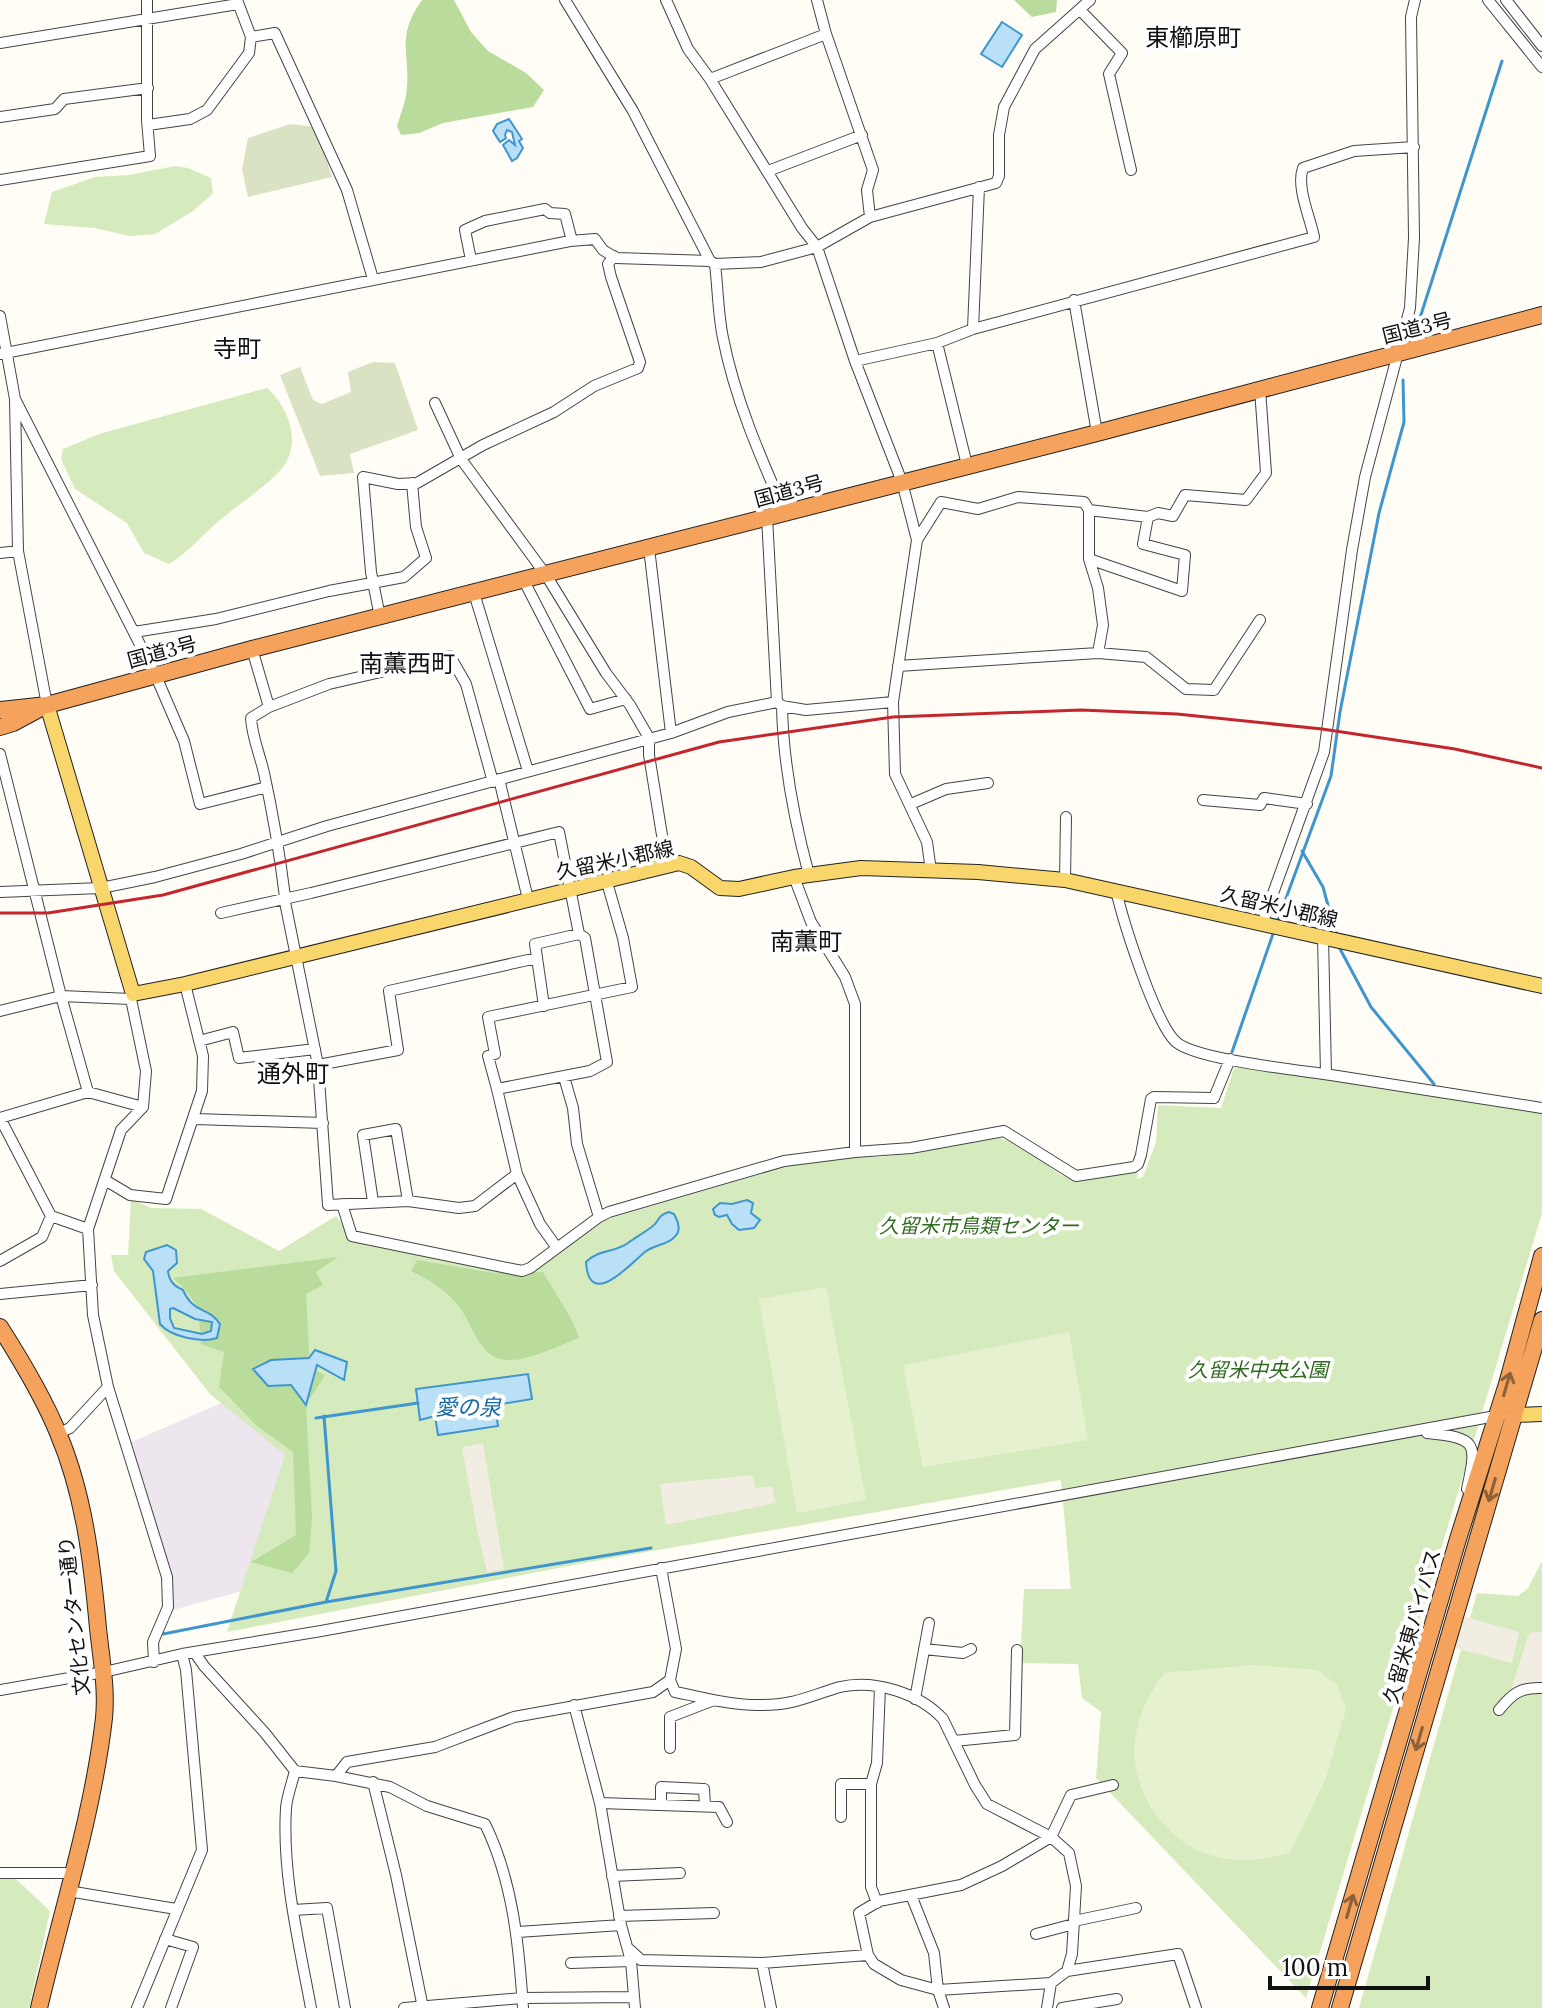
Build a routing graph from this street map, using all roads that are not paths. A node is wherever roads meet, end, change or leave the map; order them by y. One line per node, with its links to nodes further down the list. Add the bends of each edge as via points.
1 (147, 0): 11 (street)
2 (565, 0): 32 (street, via 633,111)
3 (666, 0): 17 (street, via 688,49)
4 (817, 0): 12 (street)
5 (1090, 0): 10 (street)
6 (1415, 0): 22 (street)
7 (1488, 0): 16 (street)
8 (238, 2): 11 (street); 13 (street)
9 (1509, 4): 15 (street)
10 (1080, 10): 23 (street, via 1122,53 1109,74); 26 (street, via 1035,49 1004,107 999,176 996,183)
11 (149, 19): 14 (street); 18 (street)
12 (826, 34): 17 (street); 21 (street)
13 (251, 37): 20 (street, via 249,53 207,110 190,119); 33 (street, via 275,33 347,190)
14 (0, 43)
15 (1542, 46)
16 (1542, 67)
17 (710, 79): 24 (street)
18 (148, 88): 19 (street, via 64,99 55,109); 20 (street)
19 (0, 117)
20 (148, 125): 25 (street, via 150,156)
21 (862, 135): 24 (street); 27 (street, via 873,170 867,190)
22 (1414, 147): 34 (street, via 1354,151 1303,168 1314,237); 40 (street, via 1410,308)
23 (1131, 170)
24 (768, 171): 29 (street)
25 (0, 180)
26 (979, 187): 27 (street); 37 (street)
27 (870, 217): 29 (street)
28 (572, 241): 30 (street, via 595,239); 31 (street); 31 (street, via 565,214 545,209 465,230)
29 (817, 247): 32 (street, via 761,262); 41 (street)
30 (614, 256): 32 (street); 46 (street, via 608,264 638,368 594,386)
31 (471, 260): 33 (street)
32 (712, 263): 51 (street, via 738,395)
33 (373, 279): 39 (street)
34 (1074, 300): 37 (street); 45 (street)
35 (1542, 315): 40 (highway, 国道3号)
36 (0, 316): 39 (street)
37 (973, 329): 38 (street)
38 (937, 343): 41 (street); 47 (street)
39 (2, 353): 43 (street)
40 (1398, 353): 42 (highway, 国道3号); 87 (street, via 1365,477 1324,752)
41 (855, 361): 48 (street)
42 (1260, 389): 45 (highway, 国道3号); 53 (street, via 1266,473 1246,500 1185,495 1173,516)
43 (15, 399): 56 (street); 65 (street)
44 (435, 403): 46 (street)
45 (1097, 433): 47 (highway, 国道3号)
46 (461, 459): 49 (street); 59 (street)
47 (967, 465): 48 (highway, 国道3号)
48 (902, 482): 51 (highway, 国道3号); 54 (street)
49 (412, 483): 61 (street, via 416,527 426,558 404,577); 61 (street, via 363,477)
50 (1089, 510): 53 (street); 54 (street, via 1084,502 1058,498 1018,497 978,509 941,502); 58 (street)
51 (785, 513): 52 (highway, 国道3号)
52 (767, 517): 55 (highway, 国道3号); 72 (street)
53 (1148, 517): 58 (street, via 1143,544 1185,555 1182,591)
54 (917, 540): 68 (street)
55 (649, 548): 59 (highway, 国道3号); 77 (street)
56 (18, 551): 57 (street); 73 (street)
57 (0, 553)
58 (1089, 559): 67 (street, via 1103,625)
59 (546, 575): 60 (highway, 国道3号); 70 (street)
60 (524, 581): 62 (highway, 国道3号); 70 (street, via 590,709)
61 (373, 584): 63 (street); 65 (street)
62 (474, 593): 63 (highway, 国道3号); 80 (street)
63 (380, 617): 66 (highway, 国道3号)
64 (1260, 620): 67 (street, via 1214,690 1186,689 1146,657)
65 (134, 632): 69 (street)
66 (252, 649): 69 (highway, 国道3号); 74 (street)
67 (1098, 653): 68 (street)
68 (898, 666): 71 (street)
69 (155, 674): 73 (highway, 国道3号); 83 (street, via 184,741 200,804)
70 (626, 699): 78 (street)
71 (893, 702): 72 (street, via 806,710); 86 (street, via 895,774)
72 (780, 704): 77 (street, via 728,712); 94 (street)
73 (47, 705): 75 (highway, 国道3号); 76 (highway, 国道3号); 97 (main road)
74 (269, 707): 81 (street, via 329,684 450,656 466,684); 83 (street, via 251,718)
75 (0, 710)
76 (0, 727)
77 (671, 733): 78 (street)
78 (649, 738): 80 (street); 92 (street)
79 (0, 754): 85 (street)
80 (528, 771): 81 (street)
81 (496, 781): 90 (street); 91 (street)
82 (988, 783): 86 (street, via 946,789)
83 (267, 787): 90 (street)
84 (1203, 800): 87 (street, via 1260,805 1264,798)
85 (13, 803): 88 (street); 100 (street)
86 (911, 804): 93 (street, via 927,842)
87 (1307, 804): 105 (street)
88 (0, 806)
89 (1066, 817): 96 (street)
90 (277, 841): 97 (street); 102 (street)
91 (515, 841): 98 (street, via 559,832); 102 (street); 103 (street)
92 (667, 866): 94 (main road, 久留米小郡線, via 691,867 720,888); 95 (main road, 久留米小郡線)
93 (931, 871): 94 (main road, 久留米小郡線, via 861,868); 96 (main road, 久留米小郡線)
94 (801, 876): 130 (street, via 805,910 855,1004)
95 (606, 879): 98 (main road, 久留米小郡線); 112 (street, via 632,987)
96 (1065, 880): 99 (main road, 久留米小郡線)
97 (101, 888): 100 (street); 114 (main road)
98 (569, 889): 103 (main road, 久留米小郡線); 106 (street)
99 (1116, 890): 105 (main road, 久留米小郡線); 119 (street, via 1164,1027 1178,1043)
100 (34, 891): 101 (street); 113 (street)
101 (0, 892)
102 (285, 897): 104 (street); 108 (street)
103 (528, 899): 108 (main road, 久留米小郡線)
104 (221, 913)
105 (1262, 924): 107 (main road, 久留米小郡線)
106 (579, 934): 109 (street, via 535,944); 112 (street, via 585,938)
107 (1323, 937): 111 (main road, 久留米小郡線); 121 (street)
108 (297, 956): 110 (main road, 久留米小郡線); 118 (street)
109 (537, 958): 115 (street); 120 (street, via 389,991 398,1050)
110 (185, 984): 114 (main road, 久留米小郡線); 117 (street)
111 (1542, 986)
112 (595, 995): 115 (street); 122 (street, via 607,1062)
113 (61, 996): 114 (street); 116 (street); 124 (street)
114 (132, 997): 125 (street, via 146,1071)
115 (544, 1006): 123 (street, via 488,1017 495,1054 488,1056)
116 (0, 1011)
117 (199, 1041): 118 (street, via 233,1032 239,1058); 128 (street, via 202,1091)
118 (315, 1049): 120 (street)
119 (1230, 1059): 121 (street); 130 (street, via 1214,1098 1151,1099 1134,1167 1076,1176 1004,1131)
120 (318, 1065): 129 (street)
121 (1326, 1074): 126 (street)
122 (564, 1077): 123 (street); 137 (street)
123 (497, 1089): 131 (street)
124 (88, 1092): 125 (street); 127 (street)
125 (143, 1107): 132 (street, via 121,1130)
126 (1542, 1108)
127 (0, 1118): 136 (street)
128 (195, 1119): 129 (street); 132 (street, via 166,1199 130,1195)
129 (323, 1123): 135 (street, via 328,1205)
130 (855, 1152): 137 (street, via 784,1161)
131 (517, 1174): 133 (street, via 475,1206); 139 (street)
132 (105, 1180): 138 (street)
133 (408, 1201): 134 (street); 134 (street, via 396,1129 363,1135)
134 (373, 1202): 135 (street)
135 (342, 1204): 139 (street, via 352,1236 513,1271 530,1268)
136 (51, 1216): 138 (street); 141 (street, via 42,1237)
137 (599, 1217): 139 (street)
138 (88, 1229): 142 (street)
139 (557, 1248)
140 (1542, 1256): 148 (highway, 久留米東バイパス, one-way to 140)
141 (0, 1261)
142 (92, 1285): 143 (street); 146 (street)
143 (0, 1294)
144 (1542, 1320): 149 (highway, 久留米東バイパス)
145 (0, 1327): 151 (highway, 文化センター通り)
146 (108, 1387): 151 (street); 160 (street, via 167,1577 168,1607 153,1642)
147 (1542, 1414): 149 (main road)
148 (1497, 1415): 149 (street); 150 (street); 152 (highway, 久留米東バイパス)
149 (1515, 1415): 222 (highway, 久留米東バイパス, one-way to 222)
150 (1412, 1432): 152 (street, via 1458,1437 1471,1444 1474,1453); 153 (street)
151 (59, 1433): 161 (highway, 文化センター通り, via 82,1511)
152 (1458, 1539): 221 (highway, 久留米東バイパス, one-way to 152)
153 (661, 1568): 158 (street); 162 (street, via 676,1649)
154 (929, 1623): 155 (street)
155 (924, 1649): 156 (street); 167 (street)
156 (971, 1649)
157 (1017, 1650): 170 (street, via 1015,1735)
158 (195, 1653): 159 (street); 172 (street)
159 (182, 1654): 160 (street); 191 (street, via 202,1850)
160 (154, 1662): 161 (street)
161 (104, 1672): 165 (street); 184 (highway, 文化センター通り, via 100,1743)
162 (670, 1680): 166 (street, via 675,1692); 168 (street, via 653,1692)
163 (880, 1687): 166 (street, via 842,1686 794,1703 757,1706); 167 (street); 175 (street, via 877,1763)
164 (1542, 1688): 169 (street, via 1513,1693)
165 (0, 1690)
166 (716, 1699): 171 (street, via 670,1717)
167 (915, 1699): 170 (street, via 937,1712)
168 (574, 1705): 173 (street, via 514,1717 435,1747 347,1762); 177 (street)
169 (1499, 1710)
170 (954, 1741): 182 (street, via 987,1804)
171 (670, 1748)
172 (295, 1771): 173 (street); 192 (street, via 286,1805)
173 (336, 1776): 174 (street)
174 (373, 1782): 196 (street, via 485,1824); 209 (street)
175 (871, 1784): 180 (street, via 841,1784); 189 (street, via 871,1887)
176 (1113, 1785): 182 (street, via 1071,1795)
177 (600, 1803): 178 (street); 186 (street)
178 (661, 1805): 179 (street); 179 (street, via 661,1787 704,1789)
179 (705, 1806): 181 (street, via 719,1807)
180 (841, 1817)
181 (727, 1822)
182 (1051, 1837): 188 (street, via 961,1885); 195 (street, via 1069,1853 1076,1886)
183 (0, 1873): 184 (street)
184 (72, 1873): 187 (highway, 文化センター通り)
185 (680, 1873): 186 (street)
186 (612, 1876): 194 (street)
187 (68, 1891): 191 (street); 210 (highway, 文化センター通り)
188 (911, 1895): 189 (street); 205 (street, via 934,1953)
189 (877, 1903): 200 (street, via 859,1913)
190 (1136, 1908): 195 (street)
191 (176, 1909): 198 (street)
192 (293, 1910): 213 (street); 214 (street, via 327,1908)
193 (714, 1913): 194 (street)
194 (620, 1920): 196 (street); 199 (street)
195 (1074, 1922): 197 (street); 203 (street)
196 (518, 1932): 208 (street)
197 (1036, 1934)
198 (165, 1939): 211 (street); 212 (street, via 193,1947)
199 (630, 1955): 201 (street); 202 (street, via 641,1960); 207 (street)
200 (868, 1955): 202 (street); 205 (street, via 901,1980)
201 (571, 1963)
202 (762, 1963): 216 (street)
203 (1067, 1971): 204 (street); 220 (street, via 1178,1954)
204 (1051, 1983): 205 (street); 218 (street)
205 (938, 1990): 217 (street)
206 (1117, 1999): 219 (street)
207 (634, 2002): 208 (street)
208 (523, 2003): 209 (street)
209 (422, 2006): 215 (street)
210 (39, 2008)
211 (137, 2008)
212 (171, 2008)
213 (311, 2008)
214 (345, 2008)
215 (404, 2008)
216 (771, 2008)
217 (944, 2008)
218 (1047, 2008)
219 (1062, 2008)
220 (1196, 2008)
221 (1320, 2008)
222 (1340, 2008)

